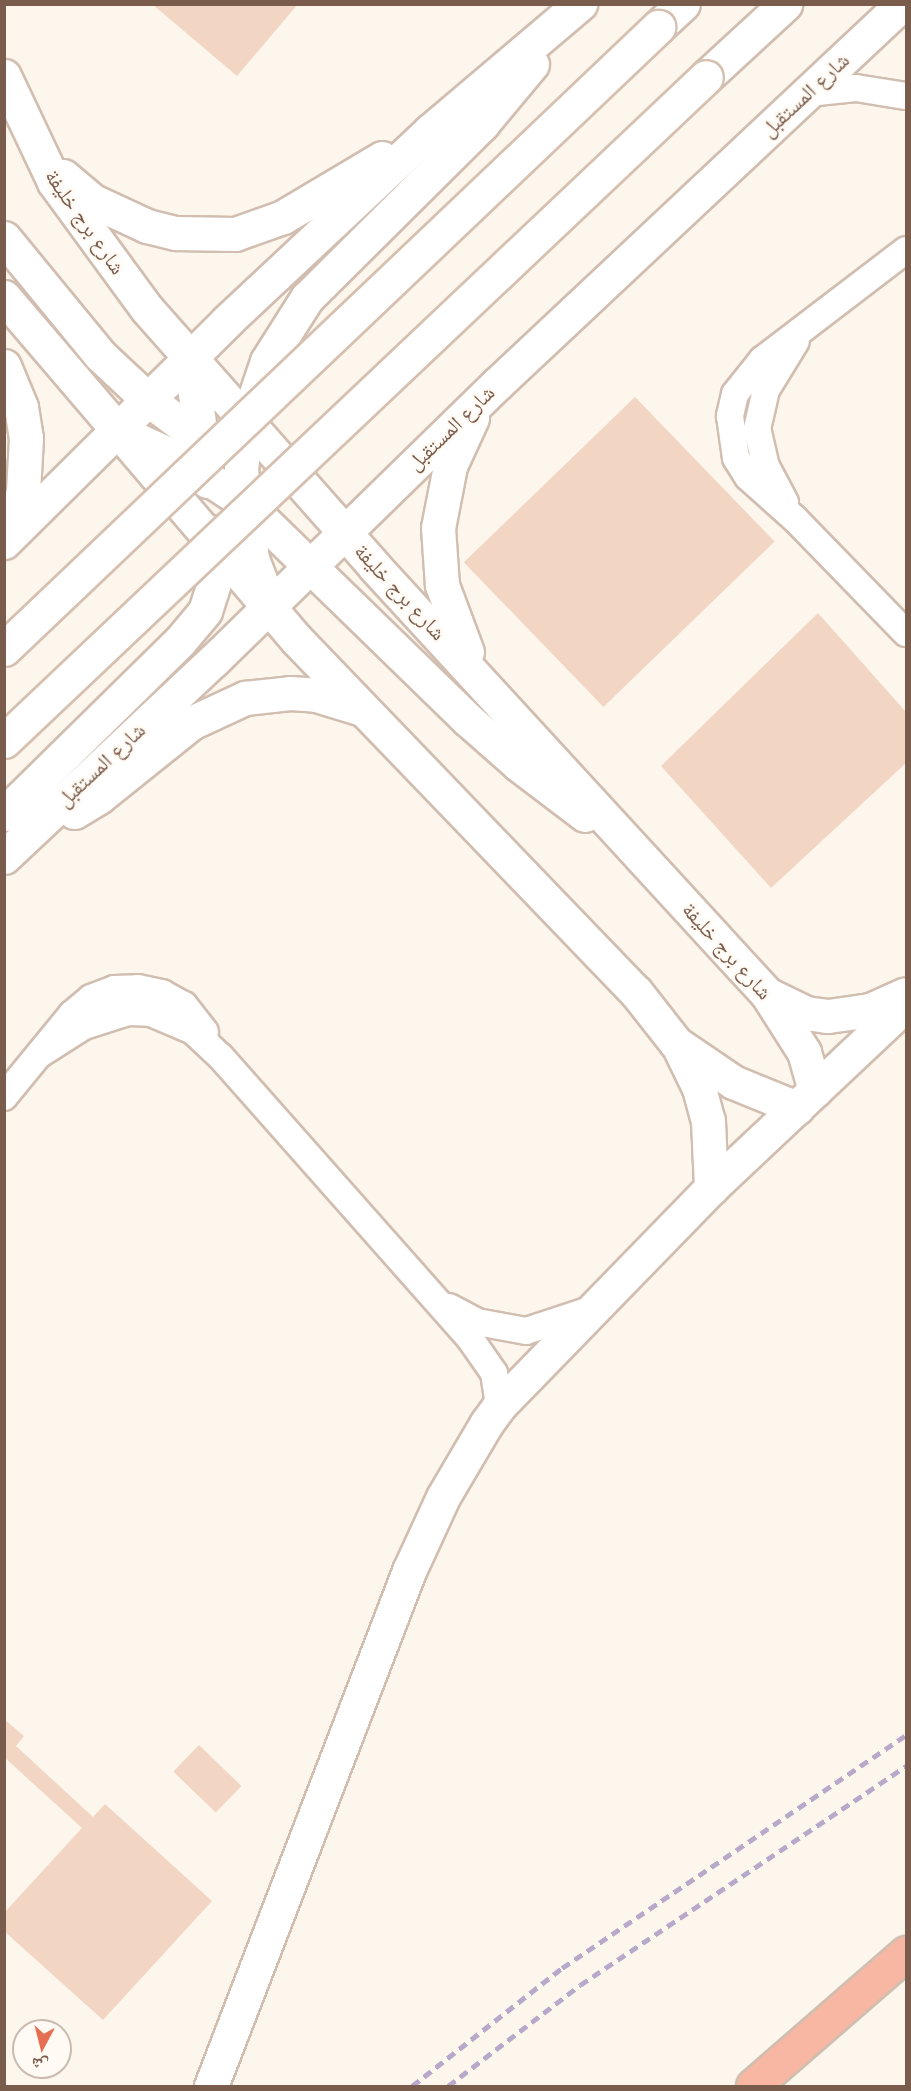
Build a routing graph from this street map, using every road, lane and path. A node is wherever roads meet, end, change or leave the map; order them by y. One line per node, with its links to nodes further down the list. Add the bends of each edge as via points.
1 (682, 4): 28 (street, bridge)
2 (785, 4): 31 (street, bridge)
3 (902, 4): 6 (street, شارع المستقبل)
4 (569, 15): 8 (street); 17 (street, via 503,102 307,298 267,361)
5 (4, 76): 9 (street, شارع برج خليفة)
6 (808, 93): 7 (street, via 856,88); 15 (street, شارع المستقبل)
7 (906, 96)
8 (430, 131): 9 (street, via 283,217 235,234 205,236 147,226 93,201 49,161); 13 (street)
9 (32, 137): 13 (street, شارع برج خليفة, via 69,203 147,309)
10 (4, 238): 16 (street, via 81,336)
11 (906, 250): 27 (street, via 810,321 766,390 758,429 766,467 795,519)
12 (4, 297): 18 (street)
13 (190, 358): 16 (street); 17 (street, شارع برج خليفة); 19 (street)
14 (4, 366): 24 (street, via 21,407 26,456 22,492)
15 (497, 384): 22 (street, شارع المستقبل); 29 (street, via 462,437 442,496 438,528 442,585 449,613 460,640)
16 (146, 398): 18 (street); 19 (street)
17 (246, 423): 21 (street); 22 (street, شارع برج خليفة)
18 (117, 431): 20 (street); 23 (street); 24 (street)
19 (202, 439): 20 (street); 21 (street)
20 (206, 475): 21 (street); 23 (street)
21 (242, 486): 22 (street, via 274,493); 25 (street); 26 (street, via 252,559)
22 (344, 532): 25 (street, شارع المستقبل); 29 (street, شارع برج خليفة)
23 (215, 540): 26 (street); 32 (street, via 216,578 205,611 180,642)
24 (4, 542)
25 (311, 566): 26 (street, شارع المستقبل); 35 (street, via 509,757)
26 (270, 606): 30 (street); 33 (street, شارع المستقبل)
27 (906, 633)
28 (4, 649)
29 (491, 689): 35 (street, شارع برج خليفة)
30 (365, 711): 33 (street, via 316,695 264,694 245,698 191,723 92,802); 39 (street, via 636,992)
31 (4, 741)
32 (4, 814)
33 (34, 828): 34 (street, شارع المستقبل)
34 (4, 856)
35 (641, 856): 36 (street, شارع برج خليفة)
36 (767, 994): 37 (street, via 806,1013 828,1016 870,1010); 41 (street, شارع برج خليفة, via 804,1052)
37 (906, 994)
38 (906, 1004): 41 (street)
39 (676, 1042): 41 (street, via 733,1082); 42 (street, via 699,1088 708,1121)
40 (4, 1096): 43 (street, via 40,1054 84,1026 128,1012 173,1020 193,1031 221,1057)
41 (806, 1099): 42 (street)
42 (711, 1188): 44 (street)
43 (438, 1301): 44 (street, via 477,1322 526,1331); 45 (street, via 494,1373)
44 (593, 1308): 45 (street)
45 (499, 1406): 47 (street, via 444,1497 409,1571)
46 (906, 1953): 48 (highway)
47 (211, 2086)
48 (753, 2086)

